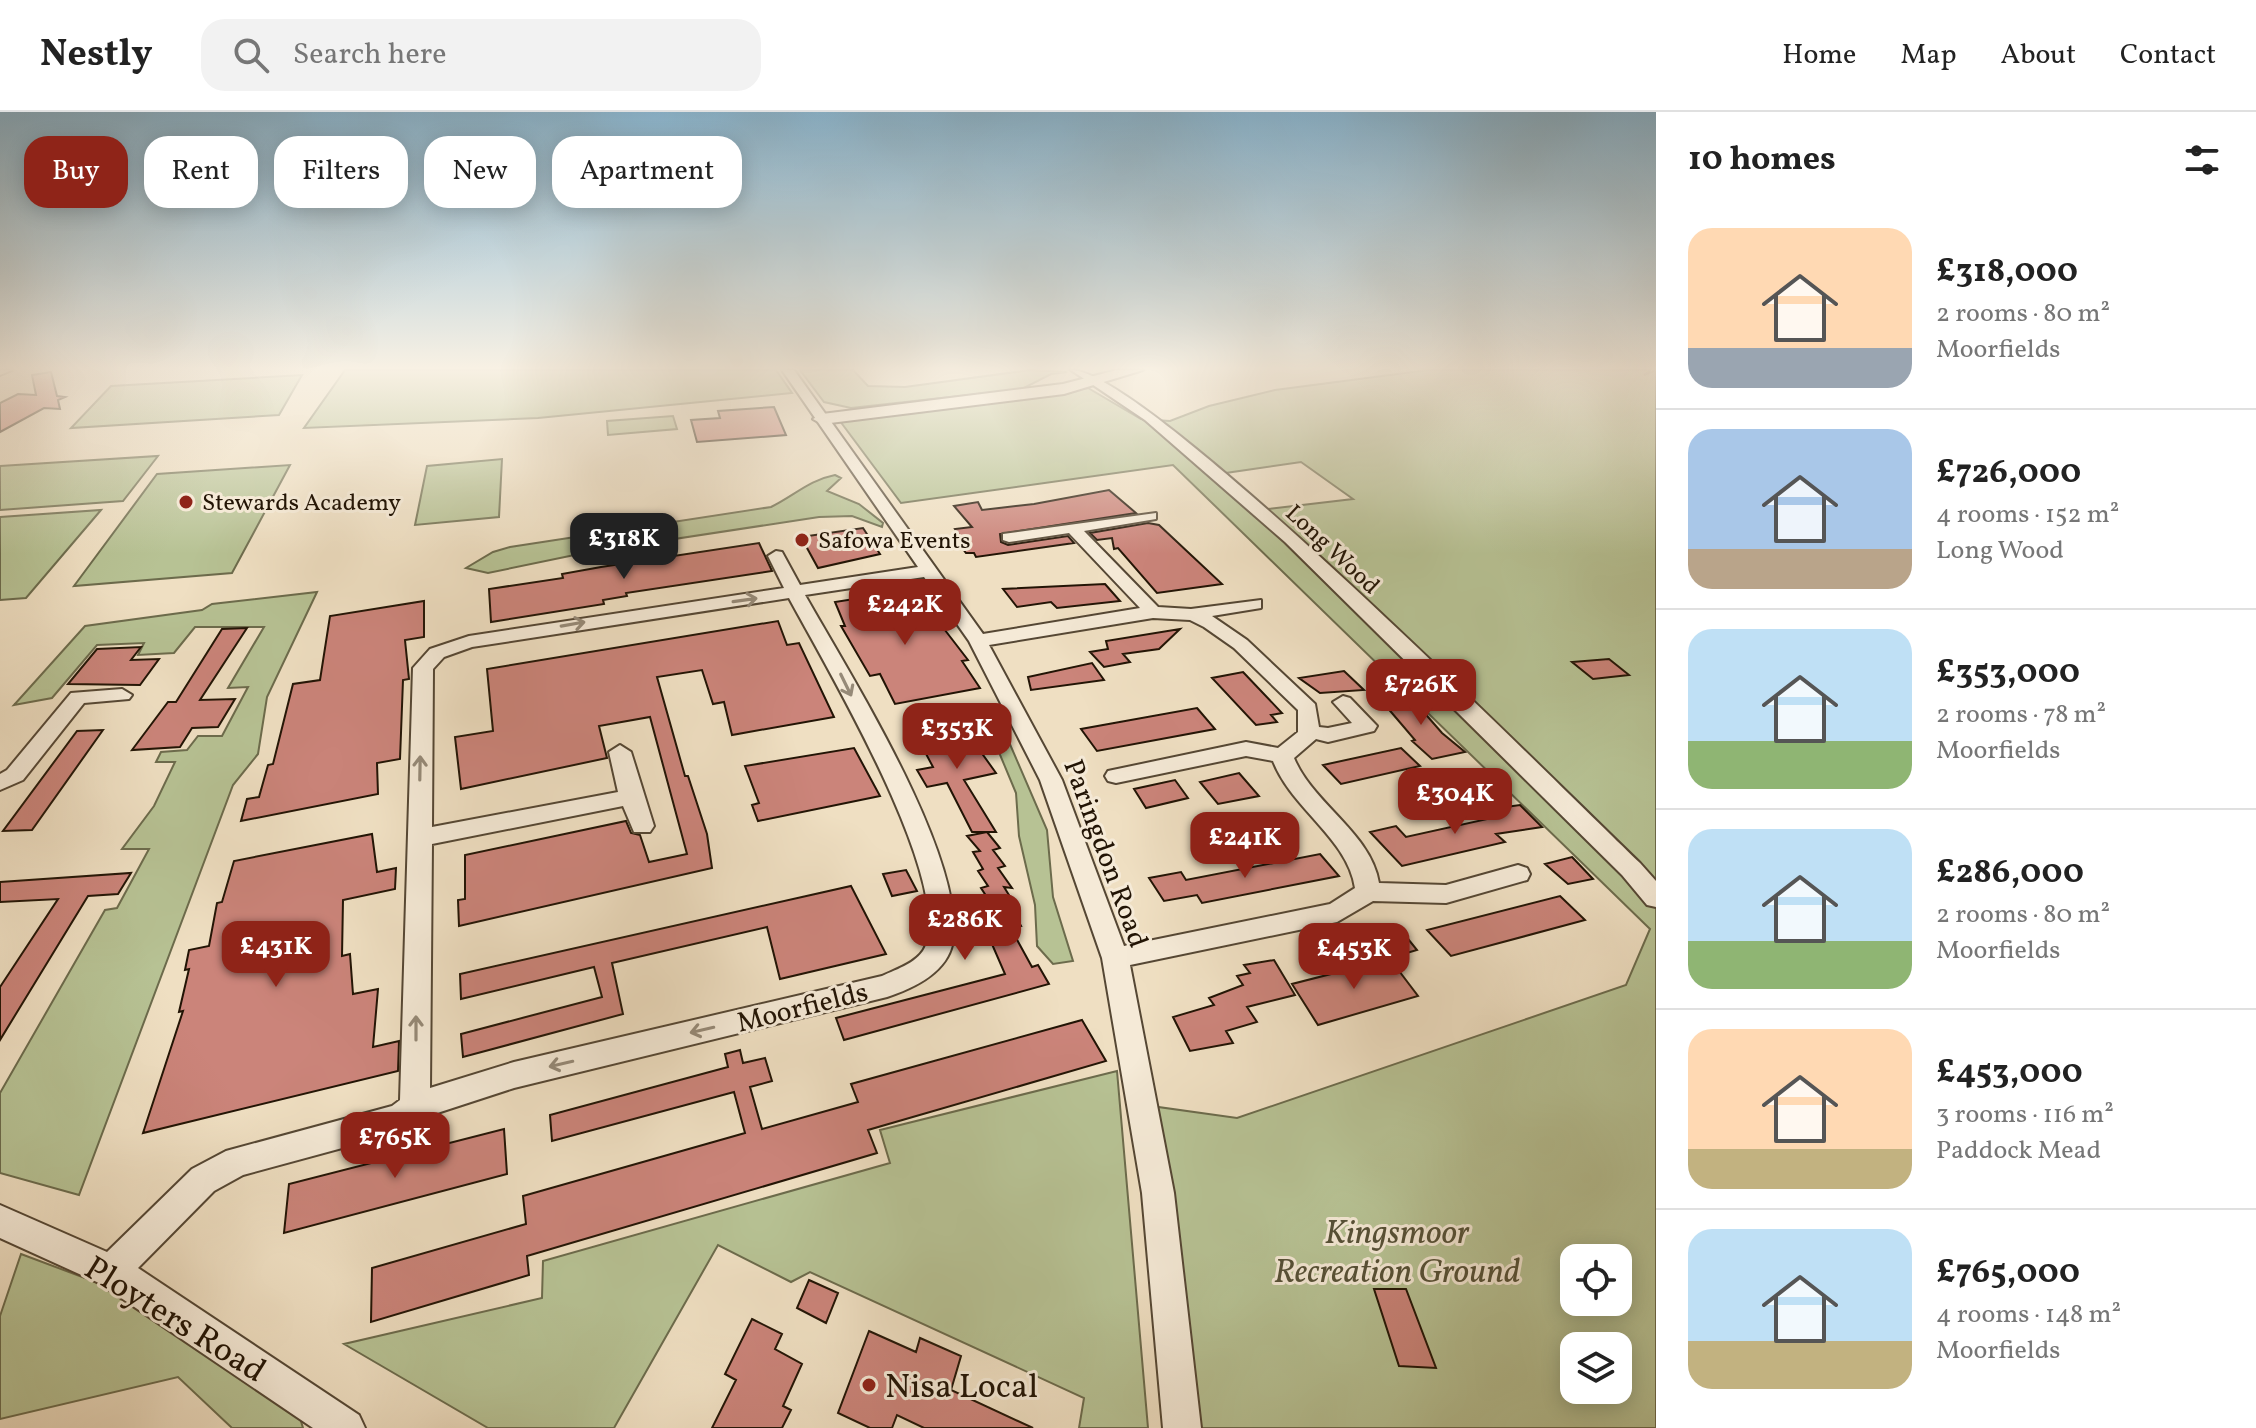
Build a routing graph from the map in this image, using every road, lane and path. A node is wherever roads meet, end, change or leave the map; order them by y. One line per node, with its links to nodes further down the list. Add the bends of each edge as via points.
1 (831, 431): 7 (street, Paringdon Road)
2 (1167, 431): 25 (street, Long Wood, via 1291,539)
3 (1150, 516): 4 (street)
4 (1073, 528): 5 (street); 10 (street)
5 (1009, 537)
6 (776, 556): 8 (street, Moorfields)
7 (927, 571): 8 (street); 12 (street, Paringdon Road)
8 (794, 593): 22 (street, one-way to 8, via 423,668 437,653 555,627); 27 (street, Moorfields, one-way to 27, via 831,655 925,847 943,908 940,943 926,968 887,986 514,1075)
9 (1255, 604): 11 (street)
10 (1153, 612): 11 (street); 12 (street)
11 (1192, 614): 15 (street, via 1221,629 1308,708)
12 (978, 641): 26 (street, Paringdon Road, via 1051,780)
13 (122, 695): 19 (street, via 78,697 15,775)
14 (1343, 702): 15 (street, via 1367,726 1328,735)
15 (1309, 731): 17 (street)
16 (620, 752): 20 (street)
17 (1282, 756): 18 (street, via 1246,749); 24 (street, via 1292,781 1364,865)
18 (1116, 776)
19 (0, 783)
20 (631, 797): 21 (street); 22 (street)
21 (642, 826)
22 (419, 838): 27 (street, one-way to 22)
23 (1518, 874): 24 (street, via 1446,894)
24 (1368, 892): 26 (street, via 1337,912)
25 (1656, 898)
26 (1115, 958): 31 (street, Paringdon Road, via 1158,1193)
27 (415, 1106): 29 (street, Moorfields, via 401,1118 237,1162 214,1174)
28 (0, 1221): 29 (street, Ployters Road)
29 (111, 1271): 30 (street, Ployters Road)
30 (336, 1425)
31 (1182, 1428)

